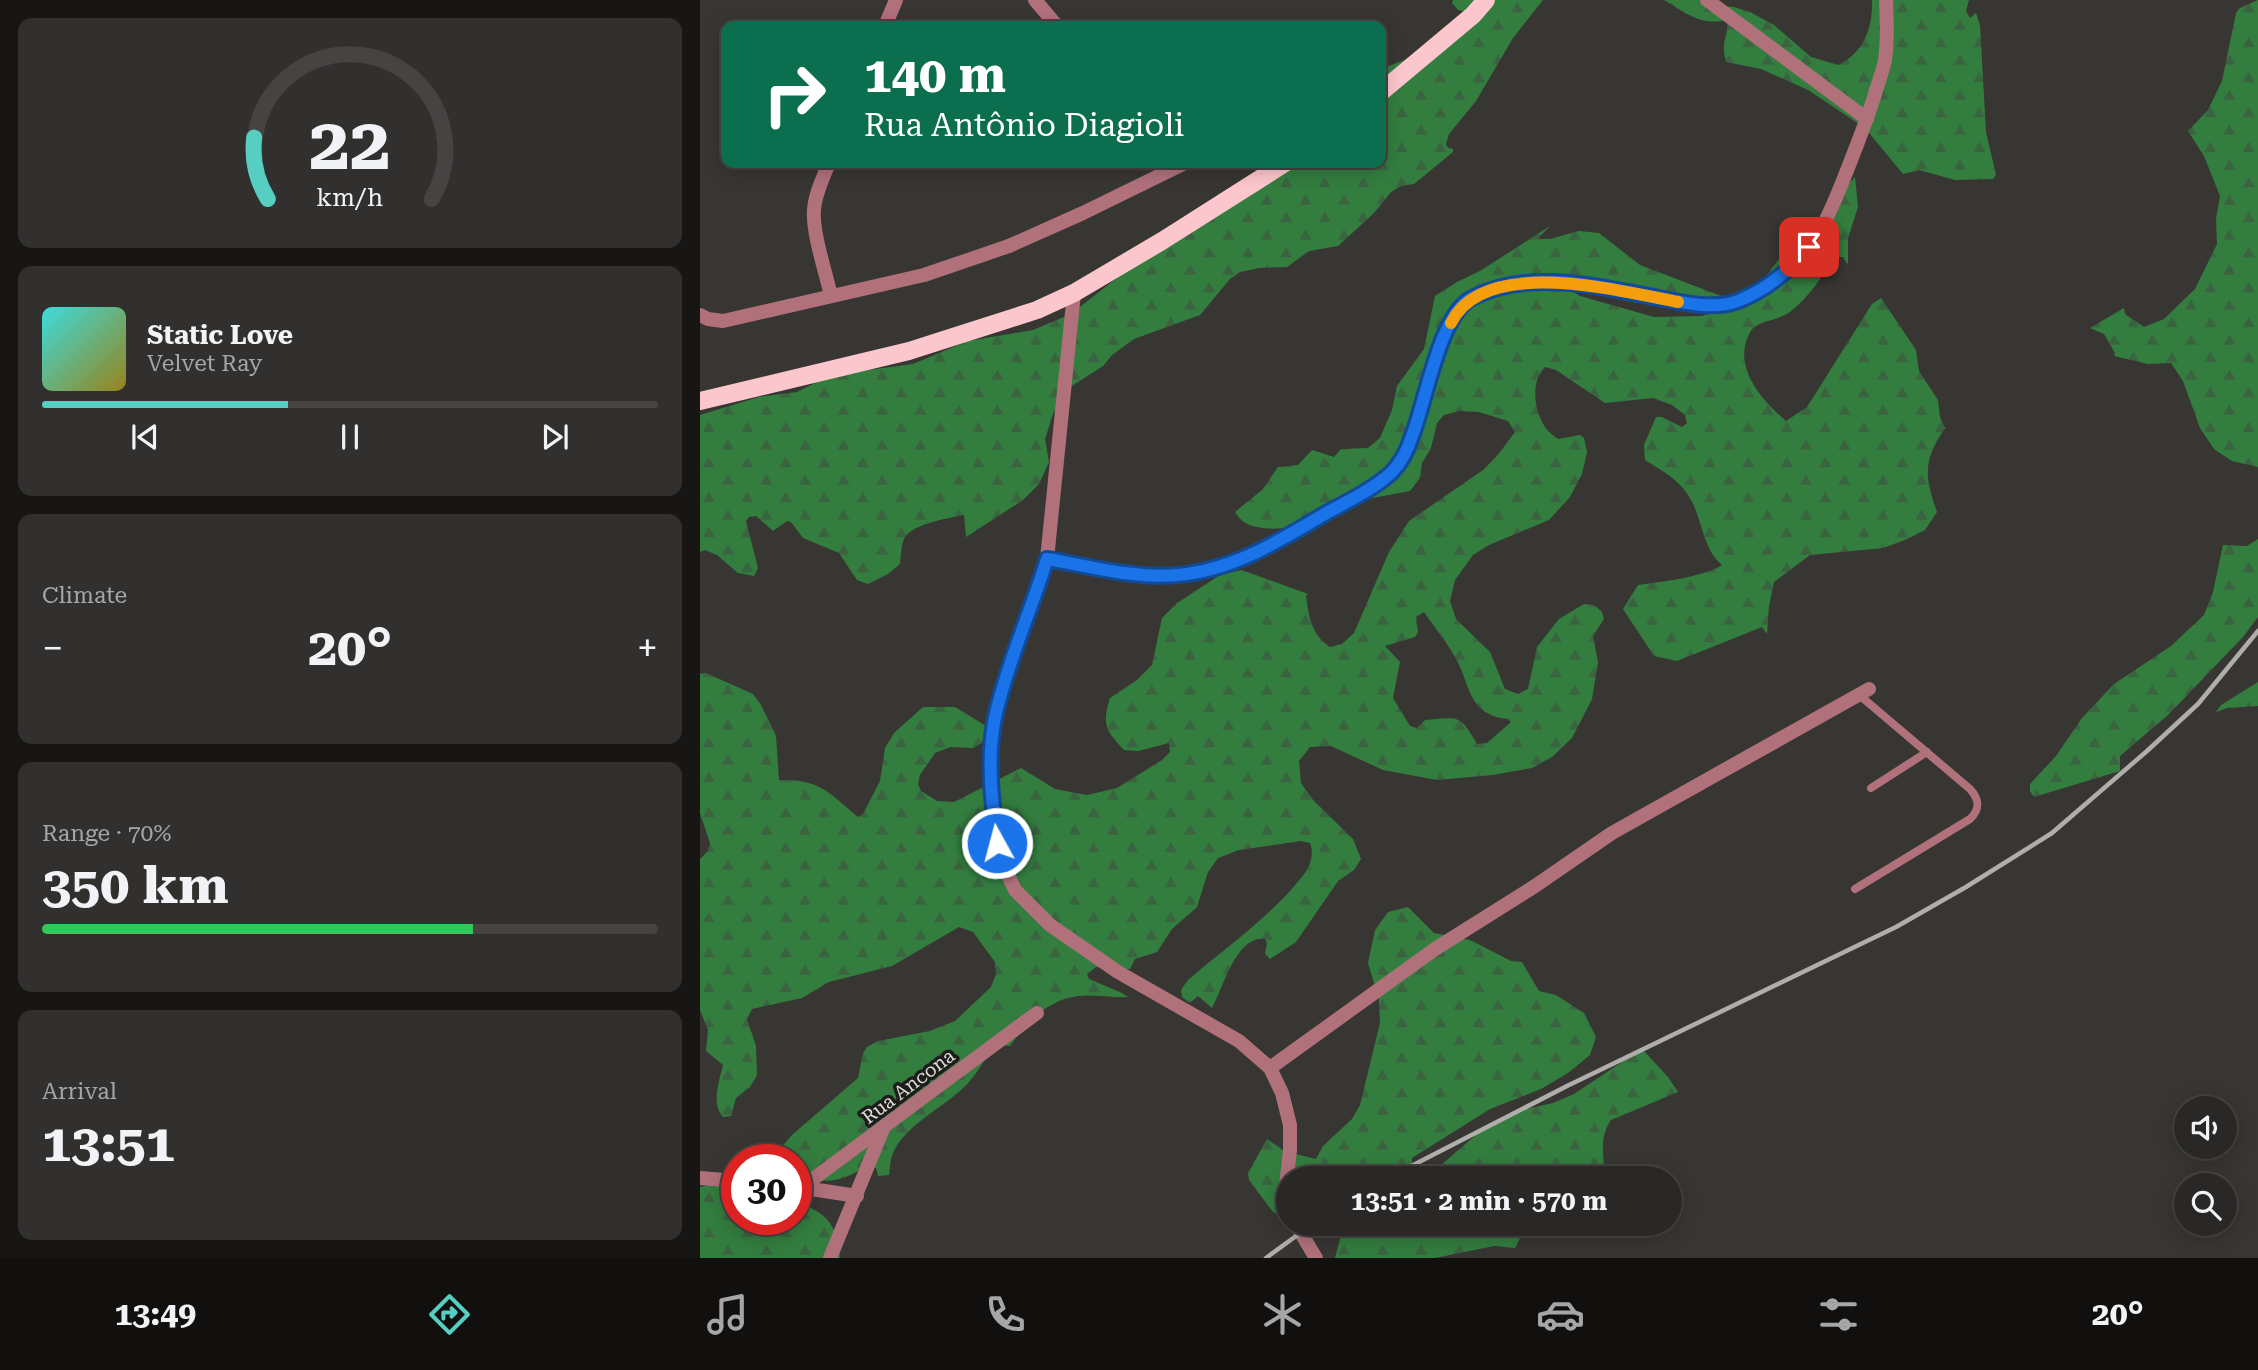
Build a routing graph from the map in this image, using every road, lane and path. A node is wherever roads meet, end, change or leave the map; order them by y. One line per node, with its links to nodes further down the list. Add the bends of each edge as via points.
1 (896, 0): 6 (street)
2 (1035, 0): 7 (street)
3 (1486, 0): 8 (main road)
4 (1707, 0): 9 (street)
5 (1886, 0): 9 (street, via 1884,64)
6 (887, 21)
7 (1053, 21)
8 (1386, 88)
9 (1867, 119): 17 (street, via 1820,234 1798,260 1757,292 1718,305 1555,282 1486,291 1456,312 1403,456 1392,471 1341,505 1268,547 1198,573 1154,577)
10 (827, 168): 14 (street, via 814,210)
11 (1172, 168): 14 (street, via 1009,246 924,275)
12 (1277, 168): 13 (main road)
13 (1074, 293): 16 (main road, via 1037,310 913,350); 17 (street)
14 (831, 296): 15 (street, via 723,321)
15 (700, 315)
16 (700, 401)
17 (1047, 559): 23 (street, via 995,715 992,797 1005,868 1016,890 1049,925 1118,972 1239,1041)
18 (1863, 692): 19 (lane); 23 (street, via 1612,833 1435,949)
19 (1927, 752): 20 (lane); 21 (lane, via 1977,797 1976,813)
20 (1871, 788)
21 (1855, 890)
22 (1037, 1013): 24 (street, Rua Ancona)
23 (1270, 1068): 25 (street, via 1290,1125)
24 (884, 1128): 27 (street, Rua Ancona); 30 (street)
25 (1288, 1166)
26 (700, 1178): 28 (street)
27 (812, 1178)
28 (721, 1180)
29 (812, 1189): 30 (street)
30 (857, 1196): 32 (street)
31 (1303, 1236): 33 (street)
32 (830, 1258)
33 (1316, 1258)

